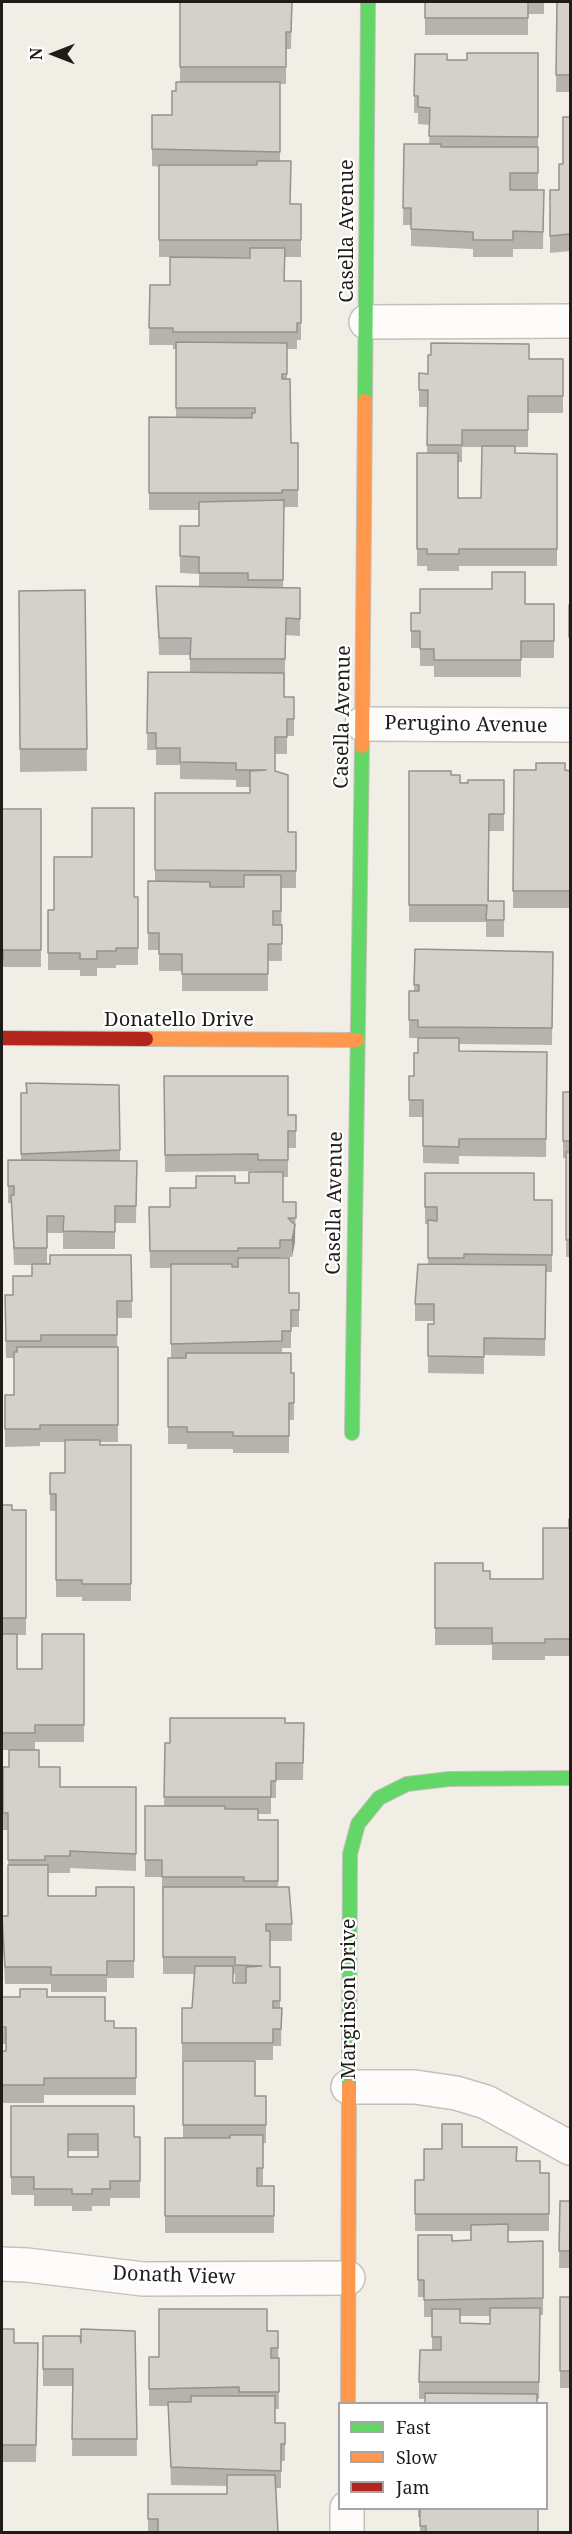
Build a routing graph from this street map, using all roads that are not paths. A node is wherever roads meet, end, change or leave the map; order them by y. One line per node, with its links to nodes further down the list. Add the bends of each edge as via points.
1 (368, 2): 3 (street, Casella Avenue)
2 (570, 321): 3 (street)
3 (366, 322): 4 (street, Casella Avenue)
4 (362, 724): 5 (street, Perugino Avenue); 7 (street, Casella Avenue)
5 (570, 726)
6 (2, 1038): 7 (street, Donatello Drive)
7 (357, 1040): 8 (street, Casella Avenue)
8 (352, 1432)
9 (570, 1778): 10 (street, Marginson Drive, via 449,1779 407,1784 380,1798 358,1824 350,1854)
10 (348, 2087): 11 (street, via 415,2087 456,2093 486,2102); 13 (street, Marginson Drive)
11 (570, 2148)
12 (2, 2264): 13 (street, Donath View, via 143,2279)
13 (348, 2278): 14 (street, Marginson Drive)
14 (348, 2402)
15 (347, 2510): 16 (street)
16 (347, 2532)

